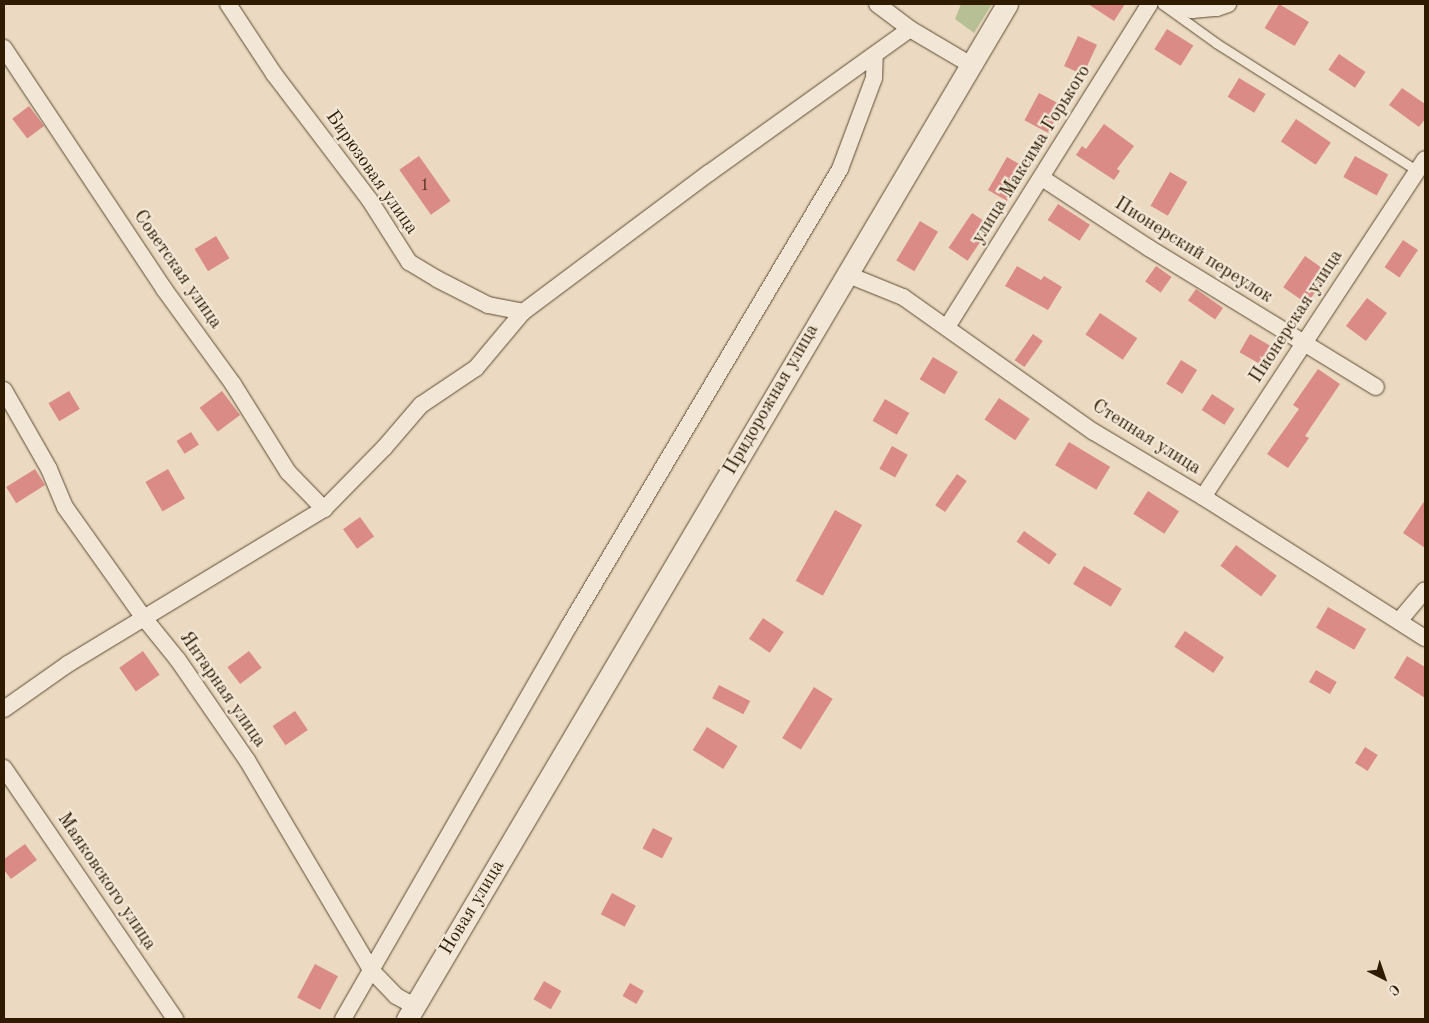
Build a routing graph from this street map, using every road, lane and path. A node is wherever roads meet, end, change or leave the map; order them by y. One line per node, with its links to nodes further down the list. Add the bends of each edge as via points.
1 (228, 4): 15 (street, Бирюзовая улица, via 274,74 369,199 409,262 488,305)
2 (877, 4): 8 (street)
3 (1007, 4): 11 (street, Придорожная улица)
4 (1150, 4): 13 (street, улица Максима Горького)
5 (1162, 4): 12 (lane, via 1216,43)
6 (1172, 4): 7 (street, via 1192,10)
7 (1228, 4)
8 (910, 29): 10 (street); 11 (street)
9 (4, 48): 21 (street, Советская улица, via 164,289 233,384 288,472)
10 (875, 55): 15 (street); 29 (street, via 874,78 840,169 569,626)
11 (971, 65): 14 (street, Придорожная улица)
12 (1422, 165): 17 (street, Пионерская улица)
13 (1042, 178): 16 (street, улица Максима Горького); 17 (street, Пионерский переулок)
14 (846, 274): 16 (street, Степная улица, via 902,297); 28 (street, Придорожная улица)
15 (523, 312): 21 (street, via 476,368 421,405)
16 (947, 327): 20 (street, Степная улица, via 1094,432)
17 (1303, 344): 18 (street, Пионерский переулок); 20 (street, Пионерская улица)
18 (1376, 387)
19 (4, 390): 23 (street, Янтарная улица, via 49,469 65,507)
20 (1203, 497): 24 (street, Степная улица)
21 (324, 509): 23 (street)
22 (1425, 590): 24 (street)
23 (144, 618): 26 (street, via 68,664); 29 (street, Янтарная улица, via 178,660 247,760)
24 (1400, 621): 25 (street, Степная улица)
25 (1425, 638)
26 (4, 709)
27 (4, 768): 31 (street, Маяковского улица)
28 (539, 796): 30 (street, Новая улица)
29 (372, 971): 30 (street, Янтарная улица); 32 (street)
30 (411, 1013)
31 (175, 1019)
32 (343, 1019)

